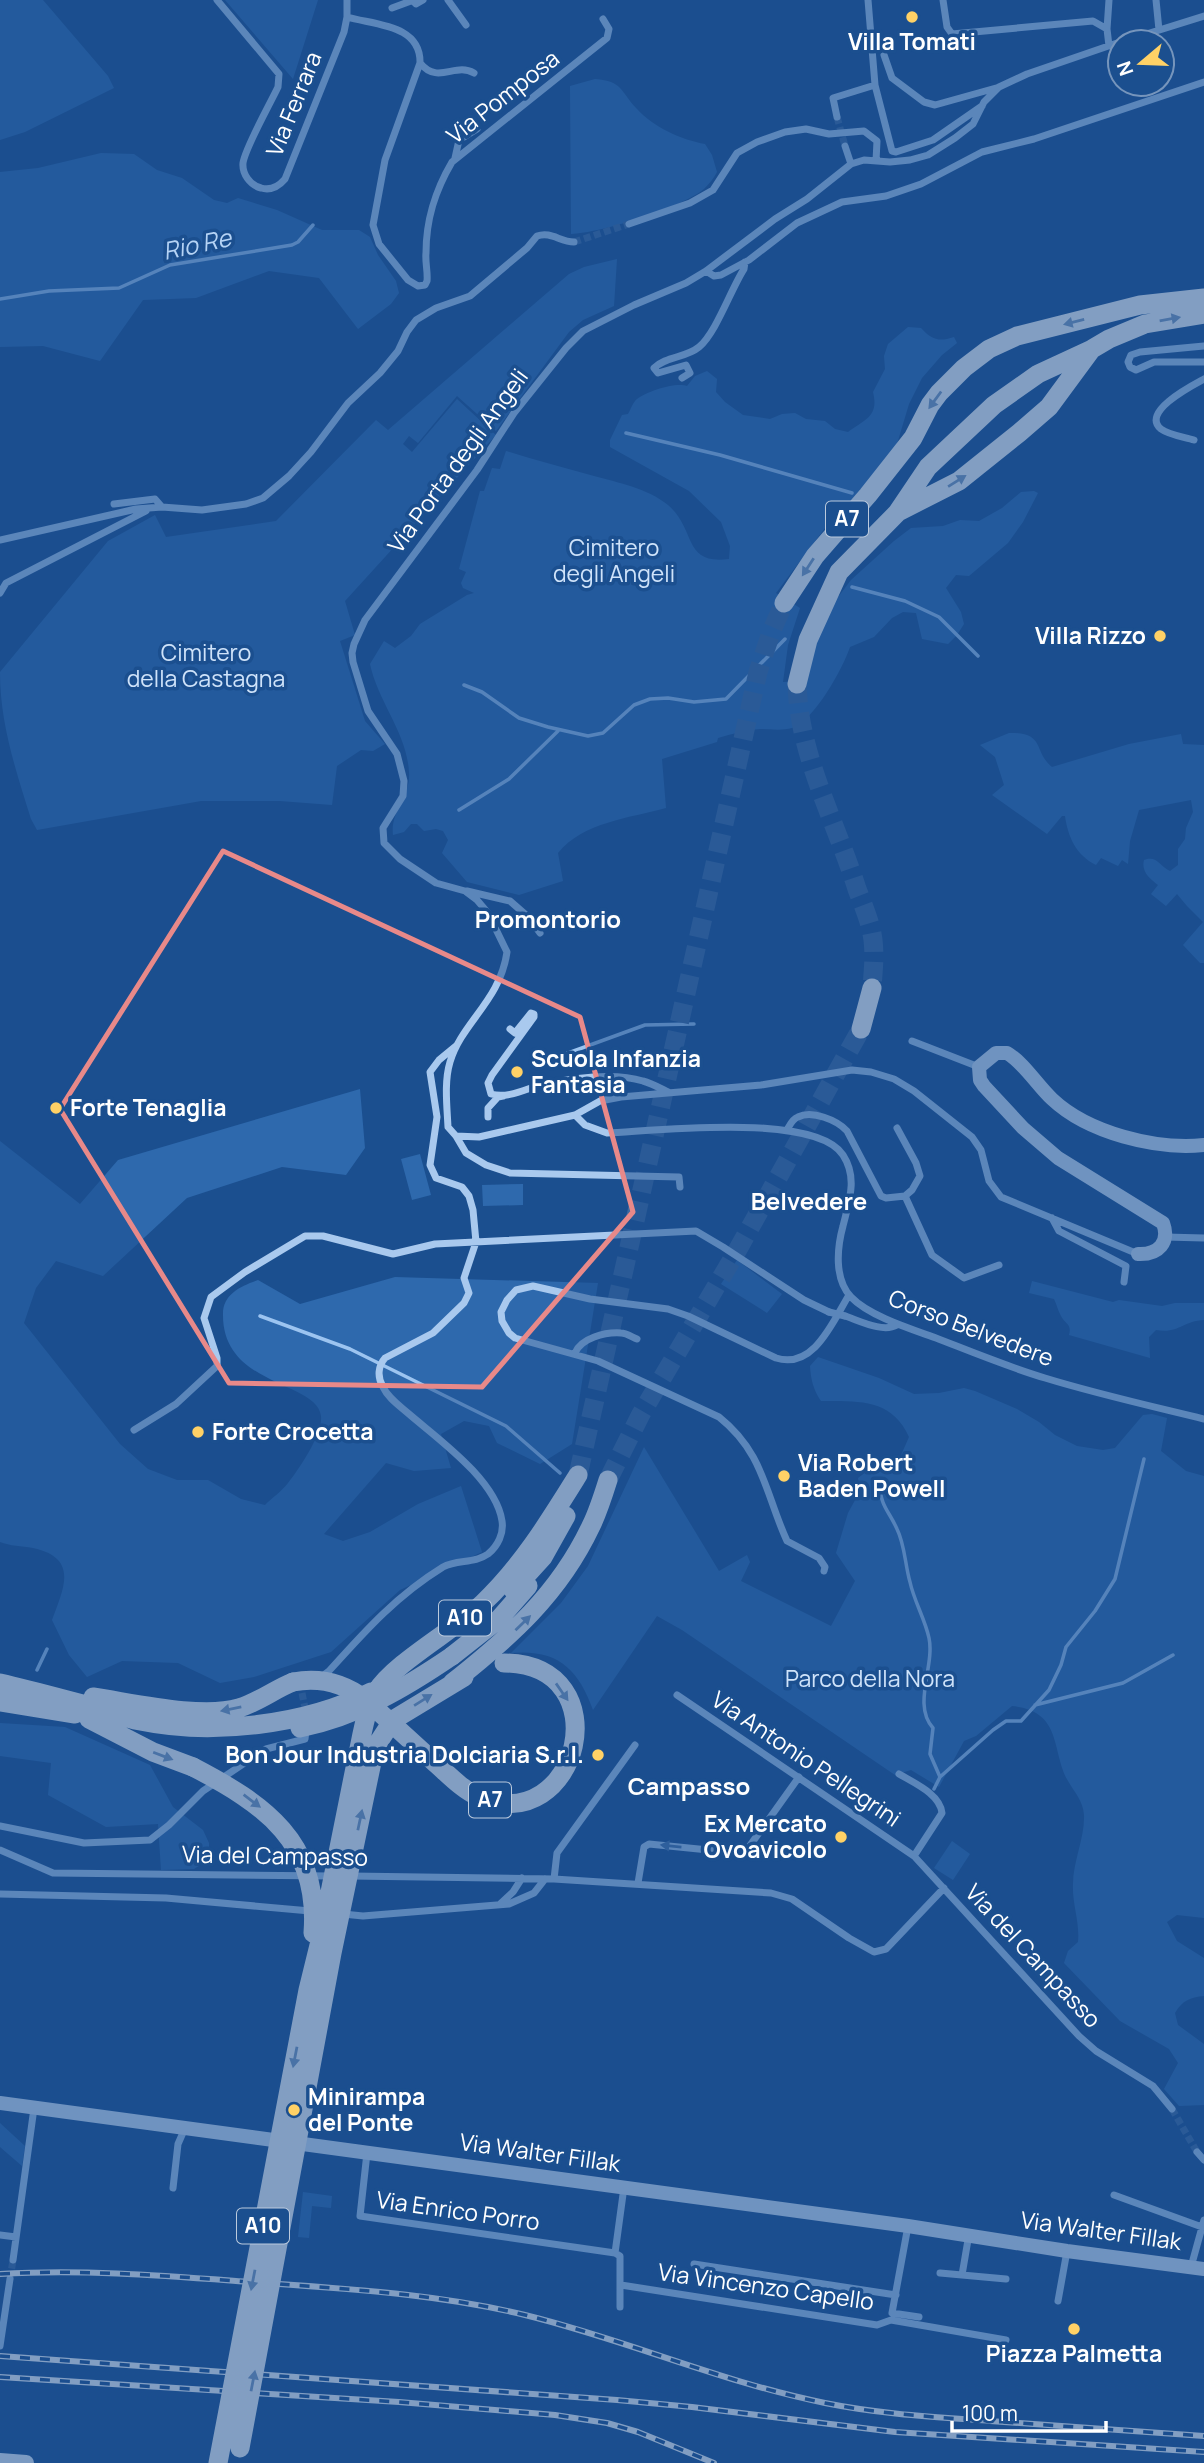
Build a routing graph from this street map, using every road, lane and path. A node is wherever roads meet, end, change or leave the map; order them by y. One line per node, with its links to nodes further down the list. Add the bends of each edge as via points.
1 (217, 0): 12 (street, Via Ferrara, via 280,78 243,162 248,180 263,189 274,188 285,179)
2 (347, 0): 12 (street, Via Ferrara)
3 (411, 0): 4 (street, via 415,4); 10 (street)
4 (423, 0)
5 (448, 0): 14 (street)
6 (868, 0): 24 (street)
7 (943, 0): 15 (street, via 947,27 954,35 1090,20)
8 (1109, 0): 16 (street)
9 (1156, 0): 17 (street)
10 (392, 8)
11 (1204, 16): 18 (street)
12 (347, 17): 21 (street, via 393,22 419,54)
13 (603, 19): 30 (street, Via Pomposa, via 609,29 607,38)
14 (466, 24)
15 (1106, 28)
16 (1107, 28)
17 (1159, 28)
18 (1165, 28)
19 (1106, 47): 25 (street)
20 (884, 55): 25 (street, via 892,78 924,102 935,105)
21 (419, 64): 22 (street, via 437,74 464,69); 30 (street, Via Pomposa, via 385,160 373,225 379,244 416,286 427,281 431,207)
22 (474, 73)
23 (1204, 82): 35 (street, via 982,152 898,192 842,202 797,223)
24 (875, 85): 26 (street, via 890,147 896,152 933,140); 27 (street, via 833,98)
25 (999, 87): 26 (street)
26 (982, 106): 31 (street, via 964,132 928,155)
27 (837, 117)
28 (477, 129): 30 (street, via 459,140)
29 (845, 146): 32 (street)
30 (455, 158)
31 (876, 161): 32 (street); 33 (street, via 877,141 864,131 785,132 743,149 713,190 702,197)
32 (851, 164): 36 (street, Via Porta degli Angeli)
33 (629, 223)
34 (574, 242): 47 (street, via 550,234 537,236 470,296 416,320 380,373 348,403 289,476 263,498 202,510)
35 (745, 262): 36 (street, via 721,275); 42 (street, via 706,340 694,351 654,368 658,373 686,365 690,373)
36 (706, 271): 53 (street, Via Porta degli Angeli, via 583,331 566,348 514,412 477,470 381,597 354,644 353,662 368,711 397,754 403,773 402,796 383,828 384,843 436,883)
37 (1204, 298): 51 (highway, A7, one-way to 51, via 1140,305 1017,336 989,349 939,393 913,438 815,556)
38 (1204, 314): 40 (highway, A7, one-way to 38, via 1145,324)
39 (1204, 346): 41 (street, via 1136,352 1128,362 1136,370 1154,362)
40 (1092, 349): 48 (highway, A7, one-way to 40, via 959,481 1019,433 1049,407); 48 (highway, A7, via 1038,374 994,405 928,467)
41 (1204, 362)
42 (682, 378)
43 (1204, 379): 44 (street, via 1178,393 1157,417 1162,430)
44 (1194, 440)
45 (114, 504): 47 (street, via 155,499)
46 (153, 507): 47 (street); 49 (street); 50 (street, via 6,583)
47 (162, 507)
48 (897, 513): 52 (highway, A7, via 839,572 809,638)
49 (0, 540)
50 (0, 593)
51 (785, 603)
52 (797, 684)
53 (466, 891): 54 (street, Via Porta degli Angeli, via 510,901); 61 (street, Via Porta degli Angeli, via 483,905 507,952 491,997)
54 (526, 915)
55 (532, 922): 56 (street)
56 (540, 933)
57 (872, 988): 58 (highway)
58 (861, 1029)
59 (510, 1030): 64 (street, via 515,1033 534,1014 488,1083 491,1094)
60 (912, 1041): 62 (street)
61 (457, 1046): 69 (street, via 447,1079 448,1126); 76 (street, via 430,1076 437,1117 432,1172 465,1190 473,1210)
62 (979, 1067): 70 (main road, via 996,1054 1007,1053 1053,1100 1093,1125 1142,1142); 74 (main road, via 980,1080 1023,1128 1058,1158 1159,1219)
63 (672, 1093): 64 (street, via 642,1080 578,1077); 65 (street, via 600,1101); 73 (street, via 852,1070 894,1079 972,1137 981,1150 989,1181 1002,1197)
64 (503, 1096): 66 (street, via 492,1102)
65 (575, 1115): 68 (street, via 585,1125 607,1133 745,1127); 69 (street, via 479,1138)
66 (488, 1117)
67 (897, 1128): 72 (street, via 920,1176)
68 (787, 1130): 72 (street, via 795,1118 809,1114 841,1124 881,1196); 80 (street, via 833,1144 850,1170 853,1184 838,1259)
69 (456, 1136): 71 (street, via 466,1153 510,1173 679,1177)
70 (1204, 1145)
71 (680, 1187)
72 (905, 1196): 78 (street, Corso Belvedere, via 932,1255 964,1278)
73 (1052, 1218): 77 (street); 79 (street, via 1059,1231 1126,1266)
74 (1166, 1237): 75 (street); 77 (main road, via 1158,1251)
75 (1204, 1238)
76 (475, 1242): 81 (street, bridge, via 696,1231 829,1312 883,1328); 85 (street, via 435,1244 393,1254 323,1236 305,1236 211,1297 204,1318 217,1366 176,1404); 90 (street, via 464,1278 466,1300 433,1333 385,1357 379,1375 391,1398 483,1481 502,1518 499,1541 488,1554 449,1564 398,1598 329,1671)
77 (1138, 1254)
78 (999, 1265)
79 (1124, 1282)
80 (849, 1296): 81 (street, Corso Belvedere); 83 (street, via 814,1349 789,1360 668,1309 533,1286 509,1296 501,1317 512,1336)
81 (897, 1325): 84 (street, Corso Belvedere, via 1047,1379)
82 (637, 1339): 83 (street, via 620,1333 601,1336 581,1343)
83 (575, 1353): 87 (street, via 700,1406 736,1431 765,1479 787,1541 819,1558)
84 (1204, 1419)
85 (134, 1430)
86 (578, 1475): 89 (highway, A7, via 565,1521 543,1557 493,1610 391,1681 332,1707 278,1721 196,1728 138,1721); 96 (highway, A10, via 519,1564 483,1603 377,1691 366,1717)
87 (824, 1571)
88 (452, 1683): 90 (highway, A7, one-way to 90, bridge, via 504,1663 532,1667 555,1682 571,1705 576,1723 573,1750 561,1775 540,1794 514,1802 489,1800 464,1788 350,1689 322,1680); 94 (highway, one-way to 94, bridge, via 503,1642 550,1594 592,1526 608,1480 551,1562 499,1619 424,1675 364,1707); 96 (highway, A10, one-way to 88, via 393,1720)
89 (6, 1684): 90 (highway, A7, one-way to 89, via 251,1704 205,1712)
90 (299, 1685)
91 (677, 1696): 98 (street, Via Antonio Pellegrini)
92 (0, 1702): 93 (highway)
93 (89, 1719): 94 (highway, via 193,1738 266,1734); 108 (highway, A10, one-way to 108, bridge, via 239,1791 279,1825 305,1870 312,1898)
94 (303, 1724): 99 (street, via 305,1739 255,1756 203,1791 150,1840 84,1843)
95 (635, 1745): 103 (street, via 557,1853)
96 (364, 1760): 108 (highway, A10, bridge); 143 (highway, A10, one-way to 96, bridge)
97 (899, 1774): 101 (street, Via Antonio Pellegrini, via 931,1794 942,1809)
98 (799, 1777): 101 (street, Via Antonio Pellegrini); 104 (street, one-way to 104, via 746,1851 649,1844 644,1847)
99 (0, 1826)
100 (0, 1850): 102 (street, Via del Campasso, via 53,1872)
101 (914, 1856): 105 (street, Via Antonio Pellegrini)
102 (522, 1878): 103 (street, Via del Campasso); 107 (street)
103 (550, 1879): 104 (street, Via del Campasso); 107 (street, via 528,1897)
104 (638, 1883): 105 (street, Via del Campasso, via 771,1893 792,1899 874,1952 886,1949)
105 (944, 1888): 111 (street, Via del Campasso, via 1079,2036 1153,2085)
106 (0, 1894): 107 (street, via 166,1898 363,1916)
107 (499, 1905)
108 (308, 1990): 142 (highway, A10, one-way to 142, bridge)
109 (0, 2103): 110 (main road, Via Walter Fillak)
110 (34, 2107): 112 (main road, Via Walter Fillak); 123 (street)
111 (1172, 2109)
112 (185, 2128): 113 (main road, Via Walter Fillak); 117 (street, via 178,2144)
113 (368, 2152): 116 (main road, Via Walter Fillak); 125 (street, Via Enrico Porro, via 362,2217)
114 (1197, 2152): 115 (street)
115 (1204, 2160)
116 (624, 2187): 120 (main road, Via Walter Fillak); 125 (street)
117 (173, 2189)
118 (1114, 2195): 119 (street)
119 (1203, 2223): 128 (street)
120 (908, 2226): 121 (main road, Via Walter Fillak); 134 (street)
121 (969, 2234): 124 (main road, Via Walter Fillak); 130 (street)
122 (0, 2235): 123 (street)
123 (16, 2237): 126 (street)
124 (1067, 2251): 128 (main road, Via Walter Fillak); 135 (street)
125 (615, 2253): 133 (street, via 620,2256)
126 (13, 2260)
127 (694, 2264): 134 (street)
128 (1197, 2268)
129 (940, 2273): 130 (street)
130 (962, 2275): 132 (street)
131 (10, 2279): 139 (street)
132 (1006, 2279)
133 (621, 2285): 136 (street); 138 (street, Via Vincenzo Capello, via 877,2325 891,2320)
134 (896, 2295): 137 (street, via 892,2313)
135 (1058, 2301)
136 (620, 2307)
137 (919, 2318)
138 (1006, 2340)
139 (0, 2346)
140 (0, 2461): 141 (main road)
141 (26, 2463)
142 (218, 2463)
143 (237, 2463)

